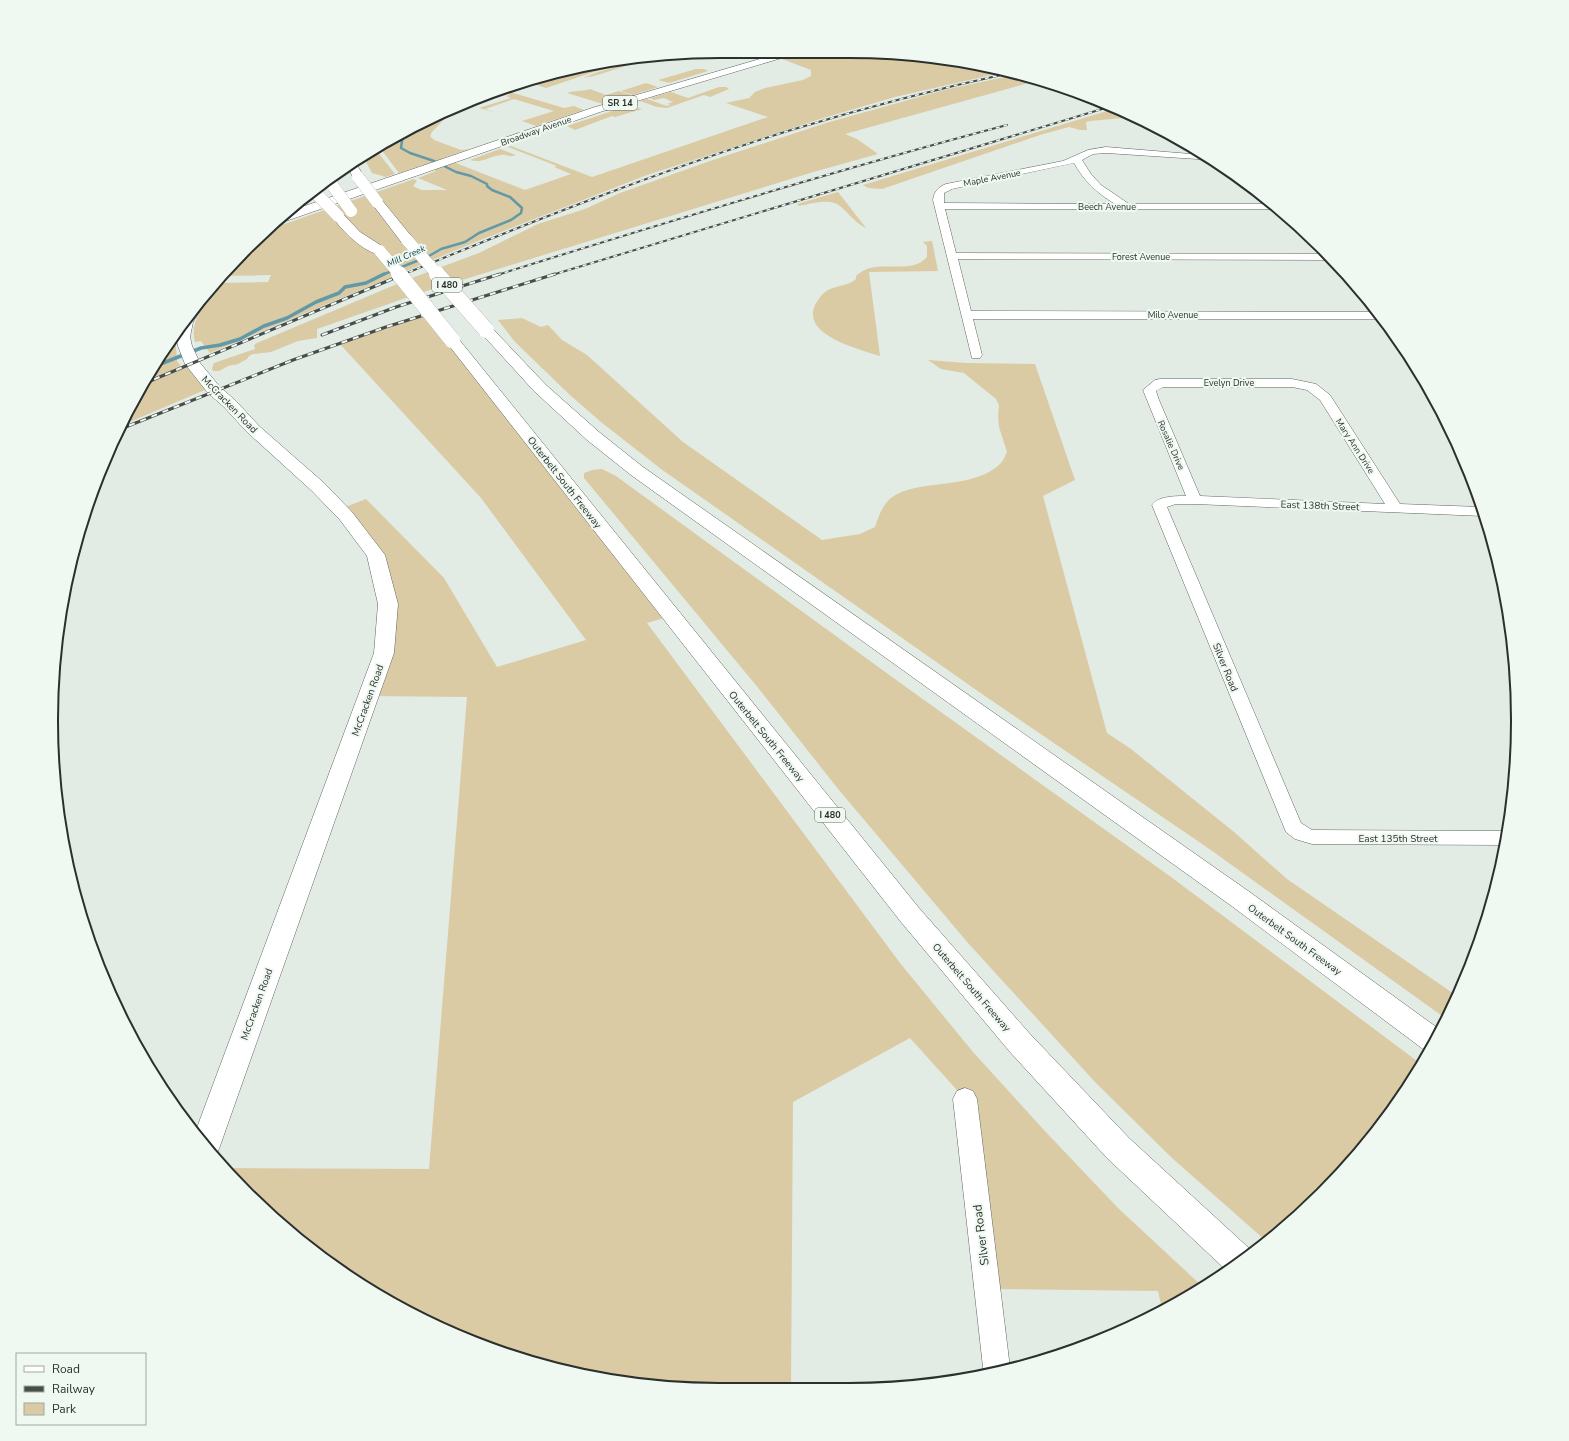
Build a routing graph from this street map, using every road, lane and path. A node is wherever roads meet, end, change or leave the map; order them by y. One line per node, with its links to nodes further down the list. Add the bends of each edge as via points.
1 (772, 58): 10 (main road, Broadway Avenue / SR 14, via 602,109)
2 (1196, 157): 3 (street, Maple Avenue, via 1106,150 1091,152)
3 (1077, 159): 7 (street, Maple Avenue, via 947,187 938,195); 8 (street, via 1094,186)
4 (354, 169): 26 (main road, Outerbelt South Freeway / I 480, bridge, via 376,202 486,330 540,388 588,432 637,471 1242,900)
5 (333, 184): 11 (main road, Outerbelt South Freeway / I 480, bridge)
6 (317, 195): 11 (main road, bridge, via 355,235)
7 (940, 206): 8 (street, Beech Avenue); 12 (street, Maple Avenue)
8 (1127, 207): 9 (street, Beech Avenue)
9 (1267, 207)
10 (294, 214)
11 (380, 251): 29 (main road, Outerbelt South Freeway / I 480, bridge, via 910,914 1020,1043 1118,1148)
12 (952, 256): 13 (street, Forest Avenue); 14 (street, Maple Avenue)
13 (1322, 257)
14 (966, 315): 15 (street, Milo Avenue); 17 (street, Maple Avenue)
15 (1373, 316)
16 (184, 333): 28 (main road, McCracken Road, via 188,353 214,390 318,487 346,516 376,555 388,604 384,653)
17 (976, 355)
18 (1311, 387): 19 (street, Evelyn Drive, via 1292,383 1160,383); 22 (street, Mary Ann Drive, via 1325,398)
19 (1149, 390): 20 (street, Rosalie Drive)
20 (1195, 500): 21 (street, East 138th Street, via 1175,500); 22 (street, East 138th Street)
21 (1159, 506): 24 (street, Silver Road)
22 (1395, 508): 23 (street, East 138th Street)
23 (1477, 512)
24 (1293, 827): 25 (street, East 135th Street, via 1302,834 1312,837)
25 (1500, 838)
26 (1430, 1038)
27 (965, 1099): 30 (street, Silver Road)
28 (207, 1139)
29 (1236, 1257)
30 (996, 1366)

